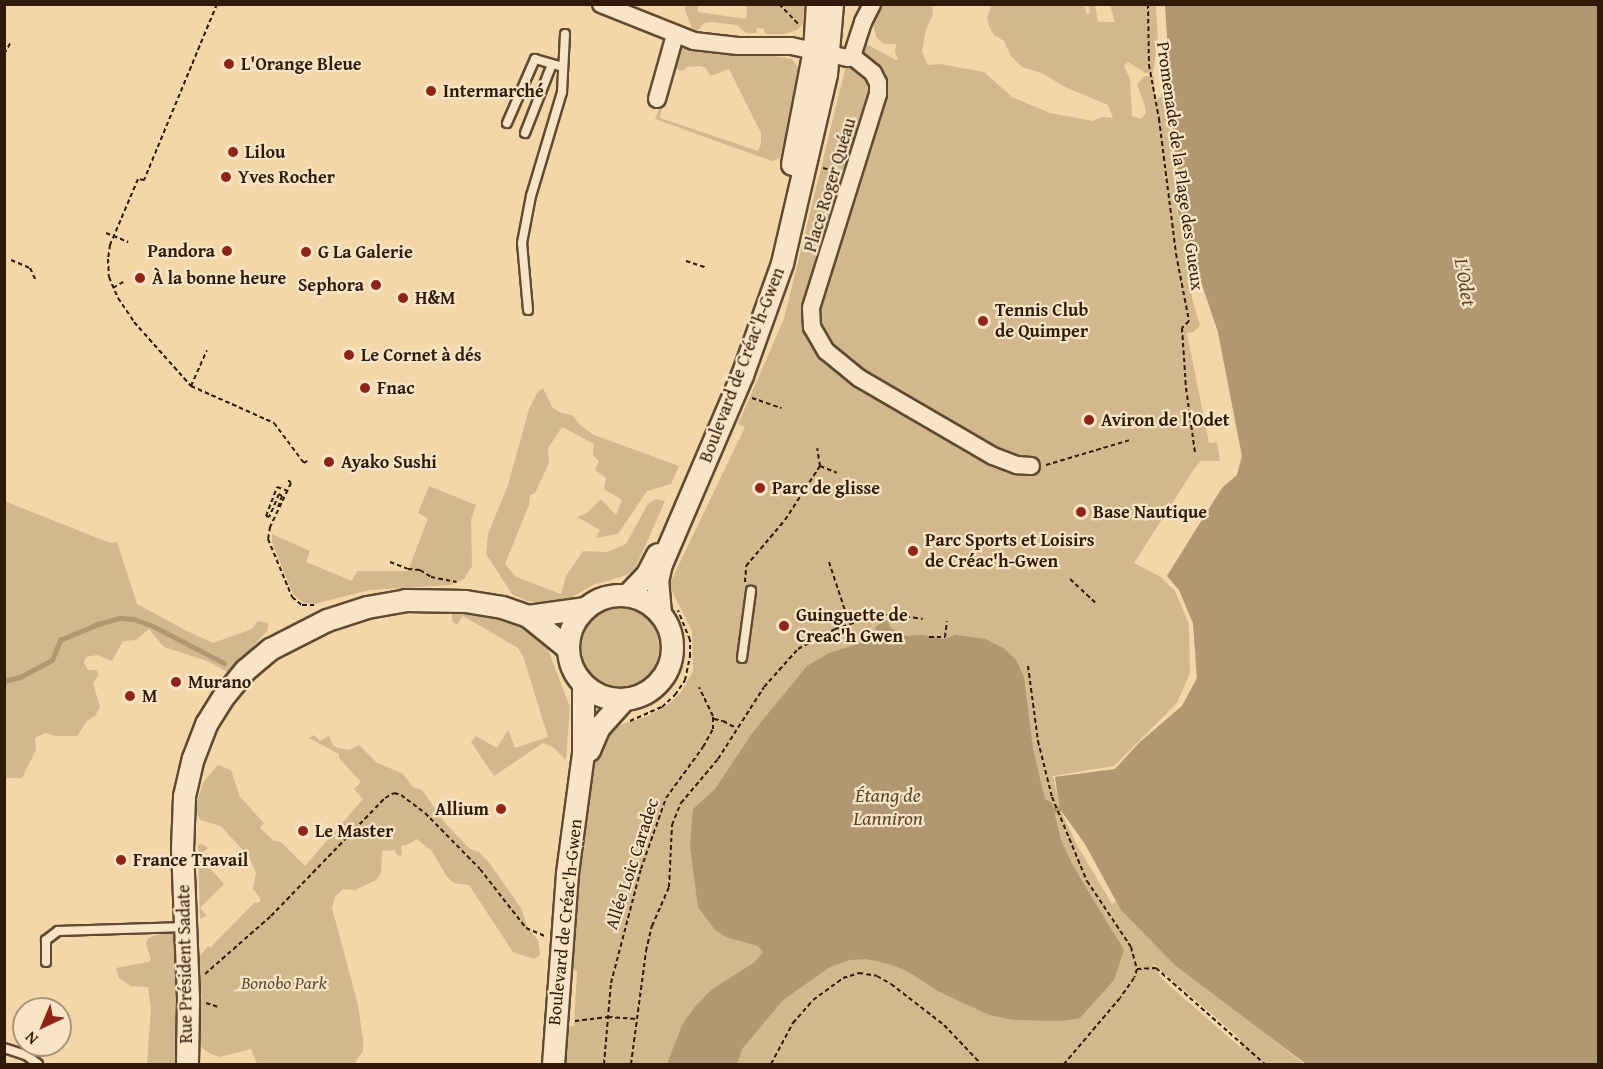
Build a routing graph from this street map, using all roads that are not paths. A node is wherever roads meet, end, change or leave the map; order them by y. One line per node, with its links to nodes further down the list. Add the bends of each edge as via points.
1 (601, 4): 6 (street)
2 (817, 4): 7 (street, Boulevard de Créac'h-Gwen)
3 (832, 4): 7 (street, Boulevard de Créac'h-Gwen)
4 (872, 4): 8 (street)
5 (565, 34): 10 (lane)
6 (675, 35): 7 (street, via 706,43); 11 (street)
7 (820, 46): 8 (street, via 845,58); 17 (street, Boulevard de Créac'h-Gwen, via 782,224 756,313 655,559); 19 (street, Boulevard de Créac'h-Gwen, via 782,263 742,375 662,564 657,581)
8 (852, 56): 15 (street, Place Roger Quéau, via 877,78 879,88 811,308 820,343 859,378 993,456)
9 (552, 64): 10 (lane); 12 (lane, via 535,59); 13 (lane)
10 (563, 67): 14 (lane, via 562,92 531,196 522,243)
11 (657, 99)
12 (507, 123)
13 (525, 133)
14 (528, 310)
15 (1031, 466)
16 (752, 591): 22 (lane)
17 (627, 595): 18 (street, via 607,596); 19 (street)
18 (585, 608): 20 (street); 21 (street, via 572,626)
19 (668, 610): 24 (street, via 672,656 667,670 654,687)
20 (528, 616): 21 (street); 26 (street, Rue Président Sadate, via 480,603 436,600 405,600 367,607 338,615 270,649 245,670 217,705 189,771 183,808)
21 (566, 647): 23 (street, via 572,668)
22 (742, 658)
23 (583, 684): 24 (street, via 597,694); 25 (street, Boulevard de Créac'h-Gwen)
24 (623, 700): 25 (street, Boulevard de Créac'h-Gwen, via 595,732)
25 (581, 780): 31 (street, Boulevard de Créac'h-Gwen, via 567,873)
26 (185, 927): 27 (lane, via 58,931 46,940); 30 (street, Rue Président Sadate)
27 (46, 962)
28 (4, 1048): 29 (lane, via 27,1055)
29 (38, 1065)
30 (187, 1065)
31 (553, 1065)

